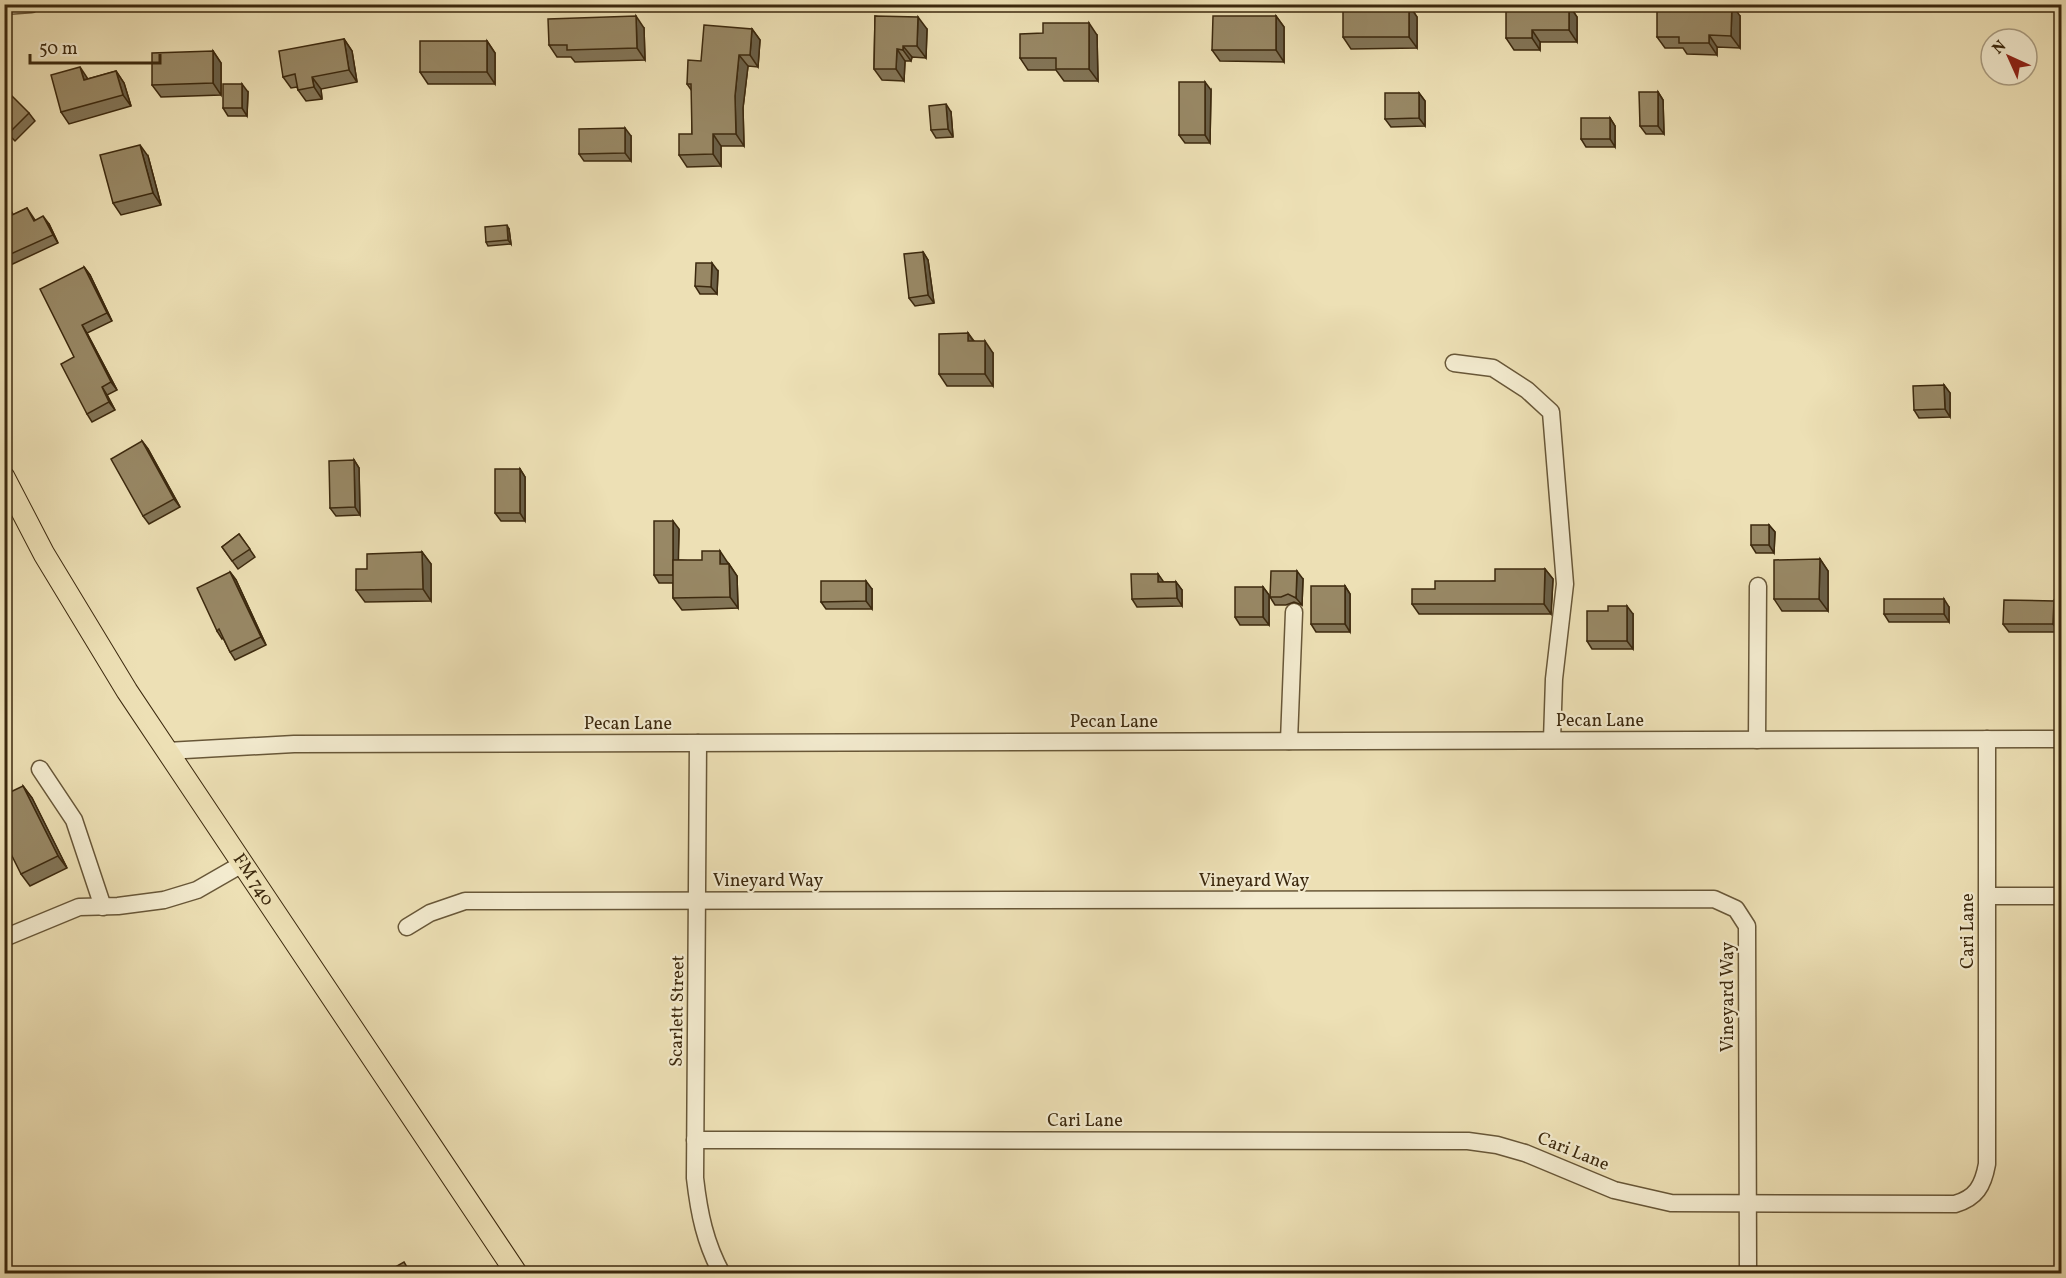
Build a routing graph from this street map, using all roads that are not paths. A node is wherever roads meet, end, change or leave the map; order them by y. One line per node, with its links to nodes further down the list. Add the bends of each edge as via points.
1 (31, 4): 2 (street)
2 (4, 6)
3 (1454, 363): 11 (street, via 1492,368 1527,390 1551,412 1565,584 1554,679)
4 (4, 477): 13 (main road, FM 740 / FM 740, via 44,554)
5 (1758, 586): 9 (street)
6 (1294, 612): 10 (street)
7 (1988, 739): 8 (street, Pecan Lane); 9 (street, Pecan Lane); 16 (street, Cari Lane)
8 (2061, 739)
9 (1757, 740): 11 (street, Pecan Lane)
10 (1289, 741): 11 (street, Pecan Lane); 12 (street, Pecan Lane)
11 (1552, 741)
12 (698, 743): 13 (street, Pecan Lane, via 304,744); 18 (street, Scarlett Street)
13 (167, 750): 15 (main road, FM 740 / FM 740)
14 (40, 769): 19 (street, via 74,820)
15 (244, 863): 19 (street, via 197,890 164,900); 24 (main road, FM 740 / FM 740)
16 (1988, 896): 17 (street); 23 (street, Cari Lane, via 1987,1164 1978,1191 1955,1204)
17 (2061, 896)
18 (699, 901): 20 (street, Vineyard Way, via 465,901 430,913); 22 (street, Scarlett Street); 23 (street, Vineyard Way, via 1714,899 1736,909 1747,927)
19 (103, 907): 21 (street, via 79,907)
20 (407, 927)
21 (4, 939)
22 (695, 1140): 23 (street, Cari Lane, via 1468,1141 1497,1144 1525,1153 1642,1198 1671,1203); 25 (street, Scarlett Street, via 702,1229)
23 (1748, 1204): 26 (street, Vineyard Way)
24 (517, 1274)
25 (722, 1274)
26 (1748, 1274)

